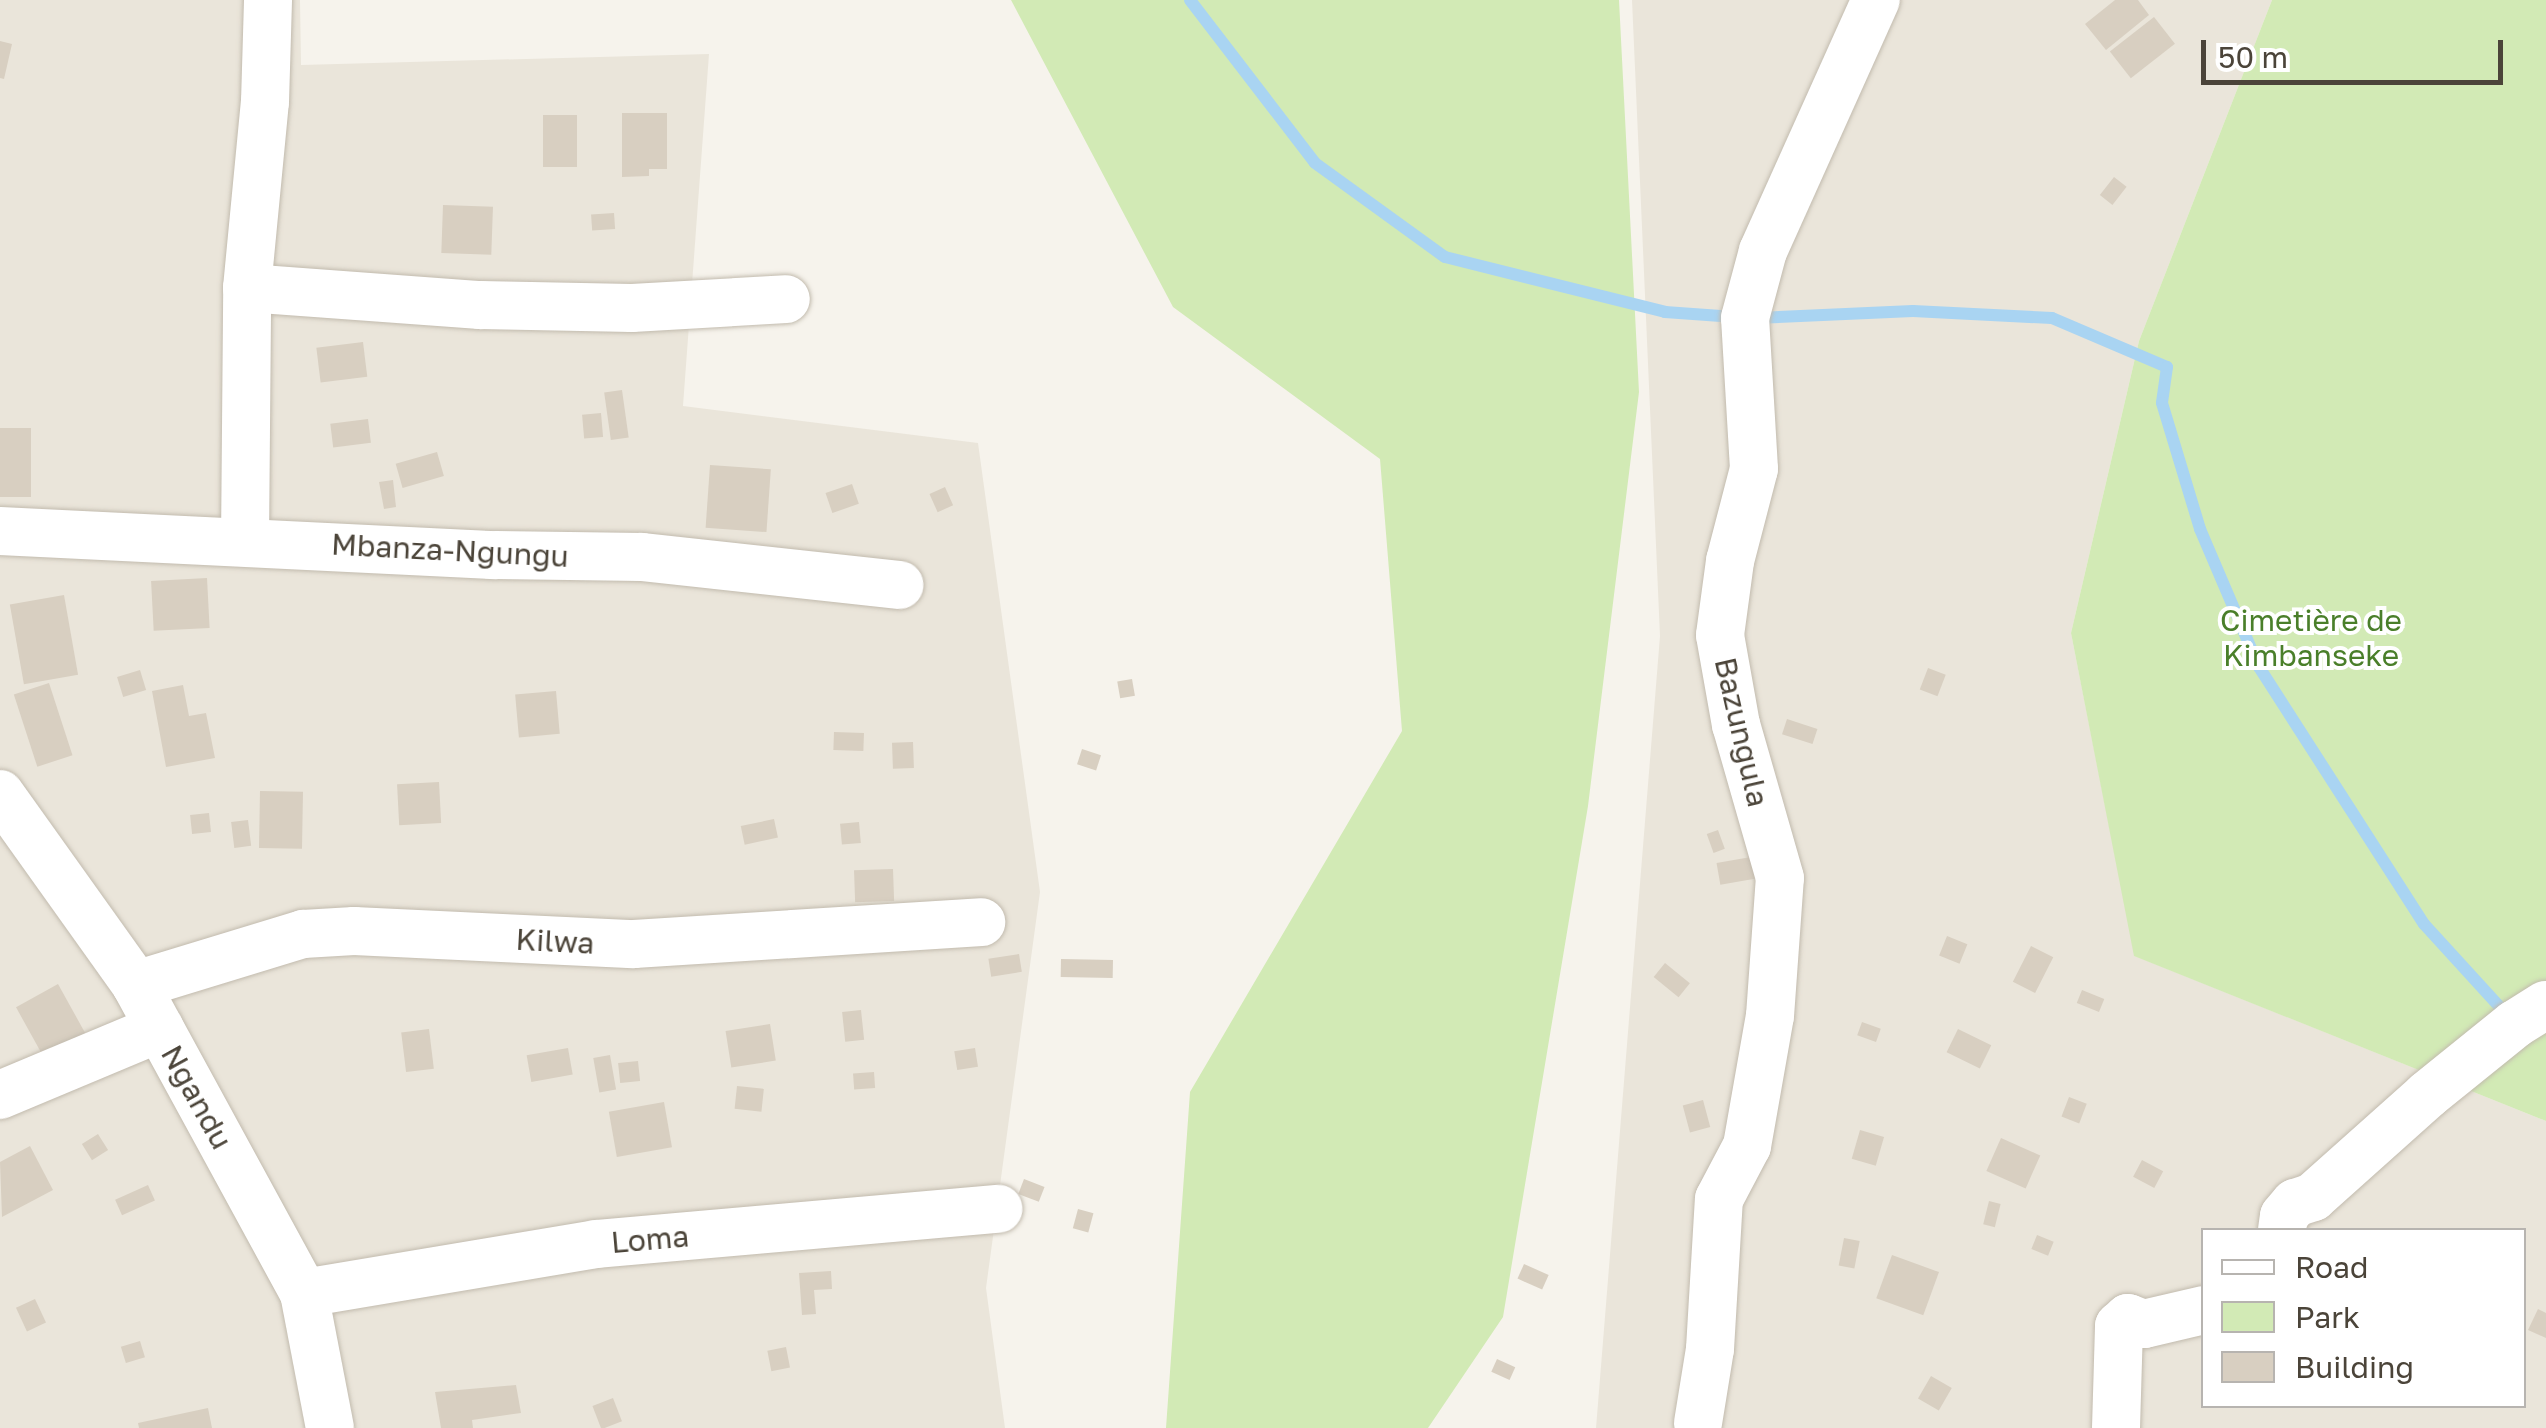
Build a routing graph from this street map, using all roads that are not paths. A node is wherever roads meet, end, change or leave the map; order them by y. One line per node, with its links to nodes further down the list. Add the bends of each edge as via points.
1 (268, 0): 3 (street)
2 (1876, 0): 18 (street, Bazungula, via 1763,251 1744,318 1754,470 1730,561 1720,635 1736,724 1780,878 1770,1016 1747,1146 1719,1199 1710,1350)
3 (247, 288): 4 (street, via 499,306 632,308); 6 (street)
4 (786, 299)
5 (0, 531): 6 (street, Mbanza-Ngungu)
6 (244, 542): 7 (street, Mbanza-Ngungu, via 642,558)
7 (899, 585)
8 (0, 794): 10 (street, Ngandu)
9 (981, 922): 10 (street, Kilwa, via 634,944 303,934)
10 (136, 985): 12 (street, Ngandu)
11 (2546, 1005): 15 (street, via 2427,1095 2313,1197 2295,1203)
12 (160, 1028): 13 (street); 16 (street, Ngandu)
13 (0, 1096)
14 (998, 1210): 16 (street, Loma, via 596,1244)
15 (2282, 1228)
16 (304, 1293): 19 (street, Ngandu)
17 (2201, 1311): 20 (street, via 2144,1324 2128,1318 2119,1326)
18 (1698, 1423)
19 (330, 1428)
20 (2116, 1428)

